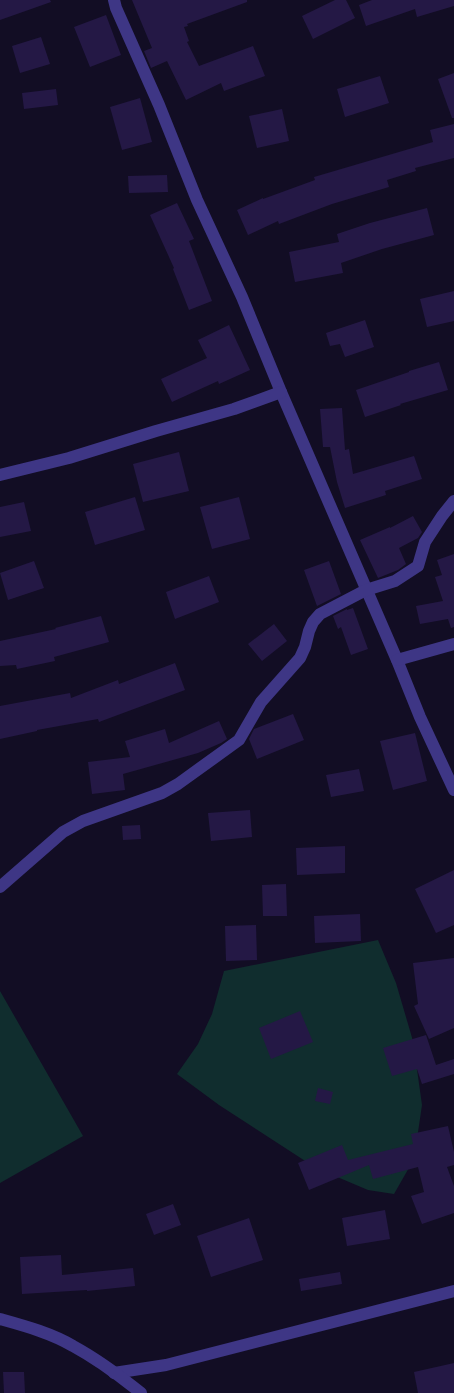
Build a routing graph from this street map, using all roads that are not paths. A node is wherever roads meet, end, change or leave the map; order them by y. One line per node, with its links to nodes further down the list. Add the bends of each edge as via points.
1 (114, 0): 2 (street)
2 (281, 392): 3 (street, via 69,458); 5 (street)
3 (0, 475)
4 (454, 501): 5 (street, via 426,542 418,566 395,581)
5 (366, 590): 7 (street); 9 (street, via 320,614 313,622 300,658 261,702 239,740 162,793 83,821 63,832)
6 (454, 644): 7 (street)
7 (397, 660): 8 (street)
8 (454, 790)
9 (0, 887)
10 (454, 1291): 12 (street, via 166,1365)
11 (0, 1319): 12 (street, via 73,1346)
12 (114, 1373): 13 (street)
13 (141, 1393)

